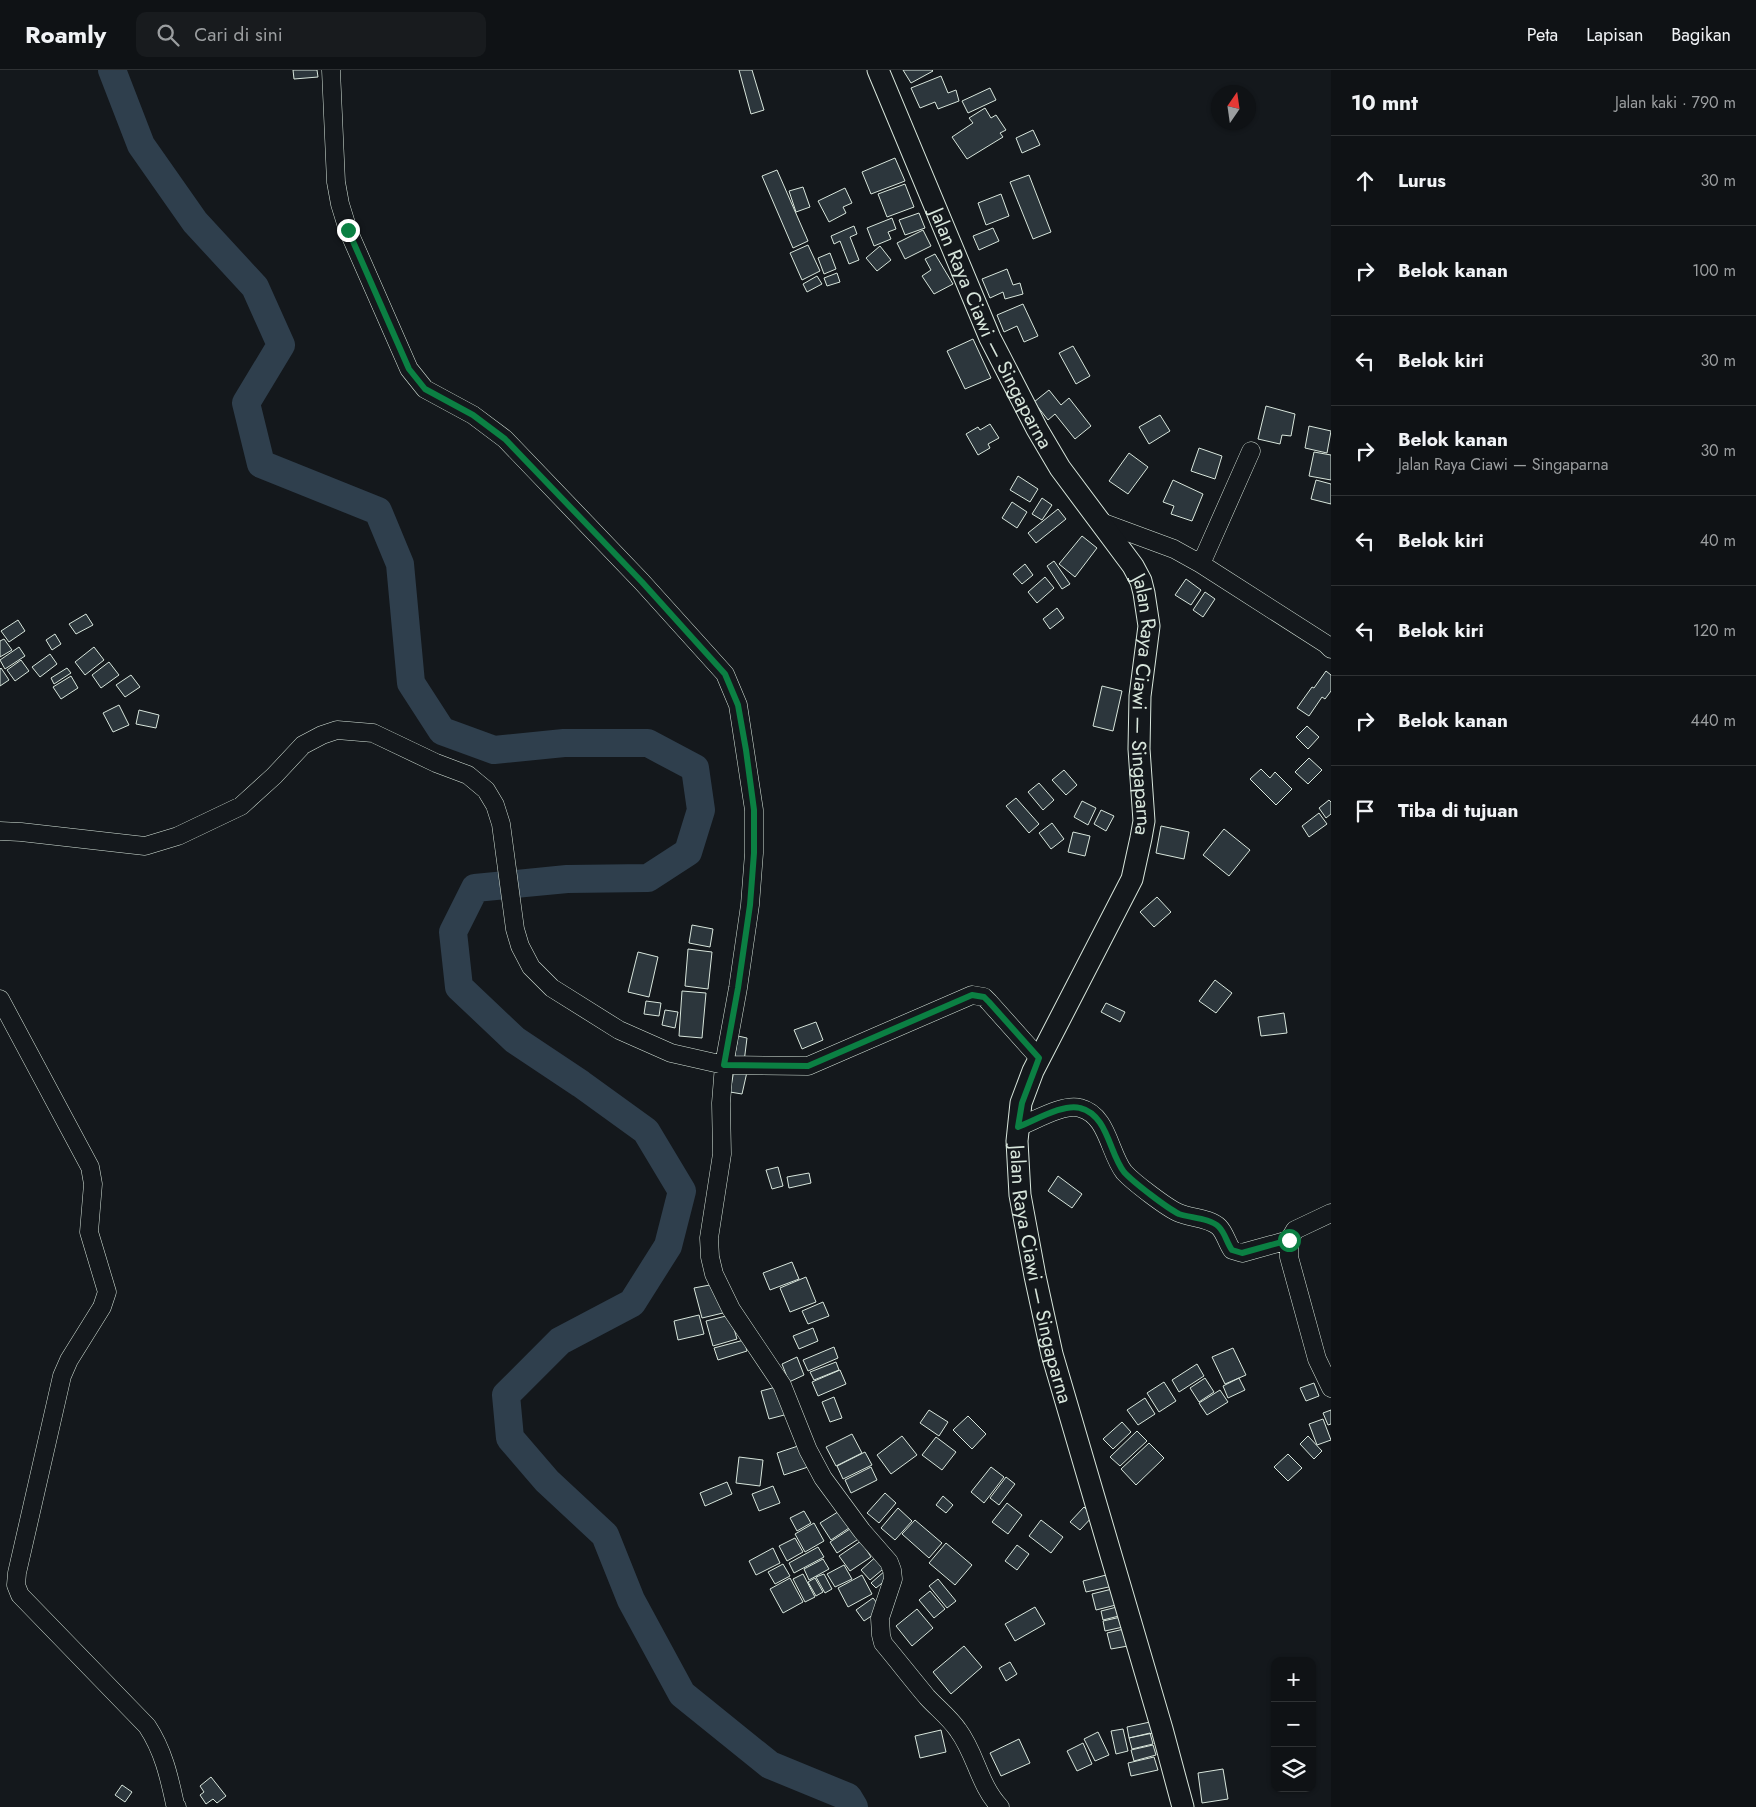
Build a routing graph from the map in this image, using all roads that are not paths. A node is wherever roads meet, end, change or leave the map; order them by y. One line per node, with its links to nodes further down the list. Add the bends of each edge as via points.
1 (331, 70): 10 (street, via 336,182 340,204 348,230 412,375 425,389 473,415 505,439 725,674 738,705 754,810 754,853 750,905)
2 (878, 70): 4 (main road, Jalan Raya Ciawi — Singaparna, via 990,338 1060,468)
3 (1251, 451): 5 (street)
4 (1101, 522): 5 (street, via 1174,549); 9 (main road, Jalan Raya Ciawi — Singaparna, via 1133,566 1148,606 1139,749 1144,821 1132,879)
5 (1201, 564): 6 (street)
6 (1331, 649)
7 (0, 831): 10 (street, via 145,846 163,842 241,806 304,745 322,735 337,730 373,733 468,775 486,790 501,824 520,946 531,967 552,988 636,1038 671,1053)
8 (0, 999): 15 (street, via 90,1168 93,1184 89,1232 106,1292 102,1307 62,1376 16,1573 16,1585 20,1595 147,1726 160,1748)
9 (1039, 1058): 10 (street, via 984,997 972,995 808,1066); 11 (main road, Jalan Raya Ciawi — Singaparna, via 1022,1103)
10 (724, 1065): 16 (street, via 722,1154 709,1238 714,1274 731,1309 782,1385 822,1478 889,1562 893,1579 880,1618 884,1643 959,1731 982,1781)
11 (1018, 1127): 13 (street, via 1064,1108 1080,1108 1100,1124 1127,1175 1173,1211 1216,1225 1232,1250 1242,1253); 17 (main road, Jalan Raya Ciawi — Singaparna, via 1020,1195 1052,1354)
12 (1331, 1212): 13 (street, via 1295,1230)
13 (1289, 1240): 14 (street, via 1289,1257 1317,1358)
14 (1331, 1388)
15 (178, 1807)
16 (1000, 1807)
17 (1183, 1807)

